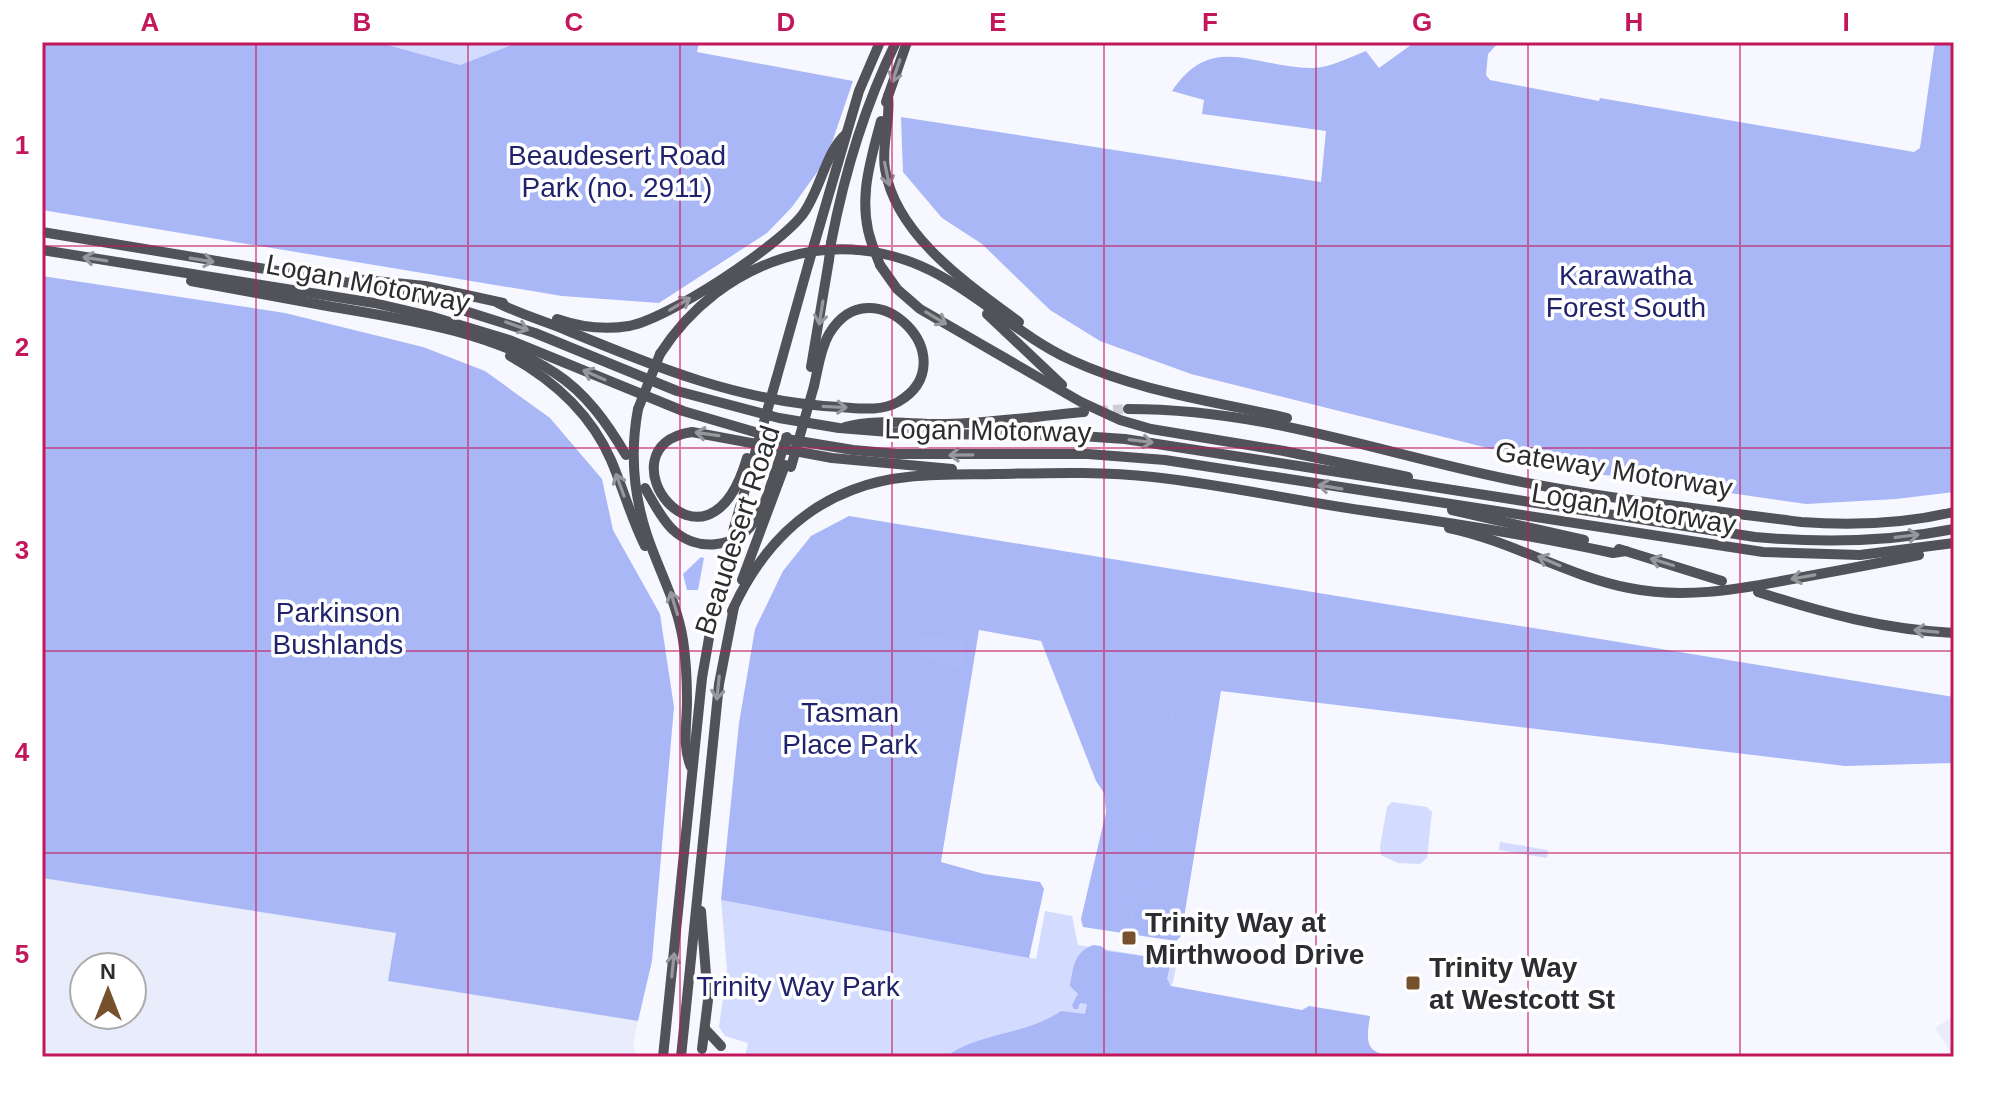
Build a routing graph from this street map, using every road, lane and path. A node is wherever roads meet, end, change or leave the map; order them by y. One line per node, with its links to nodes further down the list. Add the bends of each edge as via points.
1 (880, 42): 5 (highway, Beaudesert Road)
2 (896, 42): 14 (highway, Beaudesert Road, one-way to 14, bridge, via 845,180)
3 (907, 42): 4 (highway, one-way to 4)
4 (888, 96): 13 (highway, one-way to 13, via 885,171 911,229); 15 (highway, one-way to 15, bridge, via 866,182 865,210 880,265 920,309)
5 (846, 134): 11 (highway, one-way to 5, via 588,327 629,326 654,318 789,230 808,207 837,142); 20 (highway, Beaudesert Road, bridge)
6 (42, 232): 9 (highway, Logan Motorway, one-way to 9)
7 (42, 250): 8 (highway, Logan Motorway, one-way to 7)
8 (147, 267): 12 (highway, via 166,276 375,314); 25 (highway, Logan Motorway, one-way to 8, via 1139,457 898,454 810,444 695,415 458,323 374,303)
9 (333, 281): 11 (highway, via 405,283); 17 (highway, Logan Motorway, one-way to 17, via 457,306 677,391)
10 (970, 295): 13 (highway); 15 (highway, via 1048,374 1078,396); 32 (highway, bridge, via 939,274 892,256 852,250 803,253 762,265 721,288 687,318 660,354 638,409 633,450 635,487)
11 (498, 303): 14 (highway, one-way to 14, via 704,384 820,406 883,408 907,395 922,363 916,335 899,317 881,310 849,315 826,341)
12 (473, 338): 19 (highway, via 534,361 566,381 596,411); 32 (highway, one-way to 12, via 641,539 605,447 577,408 531,369)
13 (1068, 359): 18 (highway, via 1128,383 1330,429)
14 (811, 386): 21 (highway, bridge); 21 (highway, Beaudesert Road, bridge)
15 (1082, 407): 17 (highway, via 949,424 859,423); 24 (highway, via 1151,429 1468,487)
16 (1128, 409): 18 (highway, Gateway Motorway, via 1223,414)
17 (839, 428): 24 (highway, Logan Motorway, one-way to 24, via 1125,439)
18 (1340, 437): 26 (highway, Gateway Motorway, via 1549,487 1801,522 1873,524)
19 (626, 455)
20 (750, 459): 22 (highway, one-way to 20, via 832,458 698,431 678,435 663,447 655,464 656,486 674,509 709,514 732,497); 37 (highway, Beaudesert Road, bridge, via 707,645)
21 (784, 468): 23 (highway, via 755,521 739,536 719,544 679,535); 35 (highway, Beaudesert Road)
22 (977, 474): 27 (highway, via 1152,476); 35 (highway, via 884,481 832,498 769,549)
23 (645, 488)
24 (1487, 496): 28 (highway, Logan Motorway, one-way to 28, via 1779,539 1881,539)
25 (1407, 499): 30 (highway, Logan Motorway, via 1763,552 1843,555); 31 (highway)
26 (1954, 512)
27 (1378, 513): 30 (highway, one-way to 27, via 1923,555 1796,579 1677,594 1600,581 1479,536); 31 (highway)
28 (1954, 529)
29 (1954, 543): 30 (highway, Logan Motorway)
30 (1930, 547)
31 (1626, 551): 33 (highway, one-way to 31)
32 (662, 570): 37 (highway, one-way to 32, via 686,754 682,636)
33 (1722, 581)
34 (1758, 592): 36 (highway, one-way to 34, via 1860,622)
35 (732, 611): 38 (highway, Beaudesert Road, one-way to 38, via 721,663)
36 (1954, 633)
37 (692, 769): 42 (highway, Beaudesert Road, one-way to 37)
38 (698, 901): 39 (highway, via 708,992); 43 (highway, Beaudesert Road)
39 (706, 1030): 40 (highway); 41 (highway)
40 (721, 1046)
41 (702, 1049)
42 (663, 1057)
43 (681, 1057)

